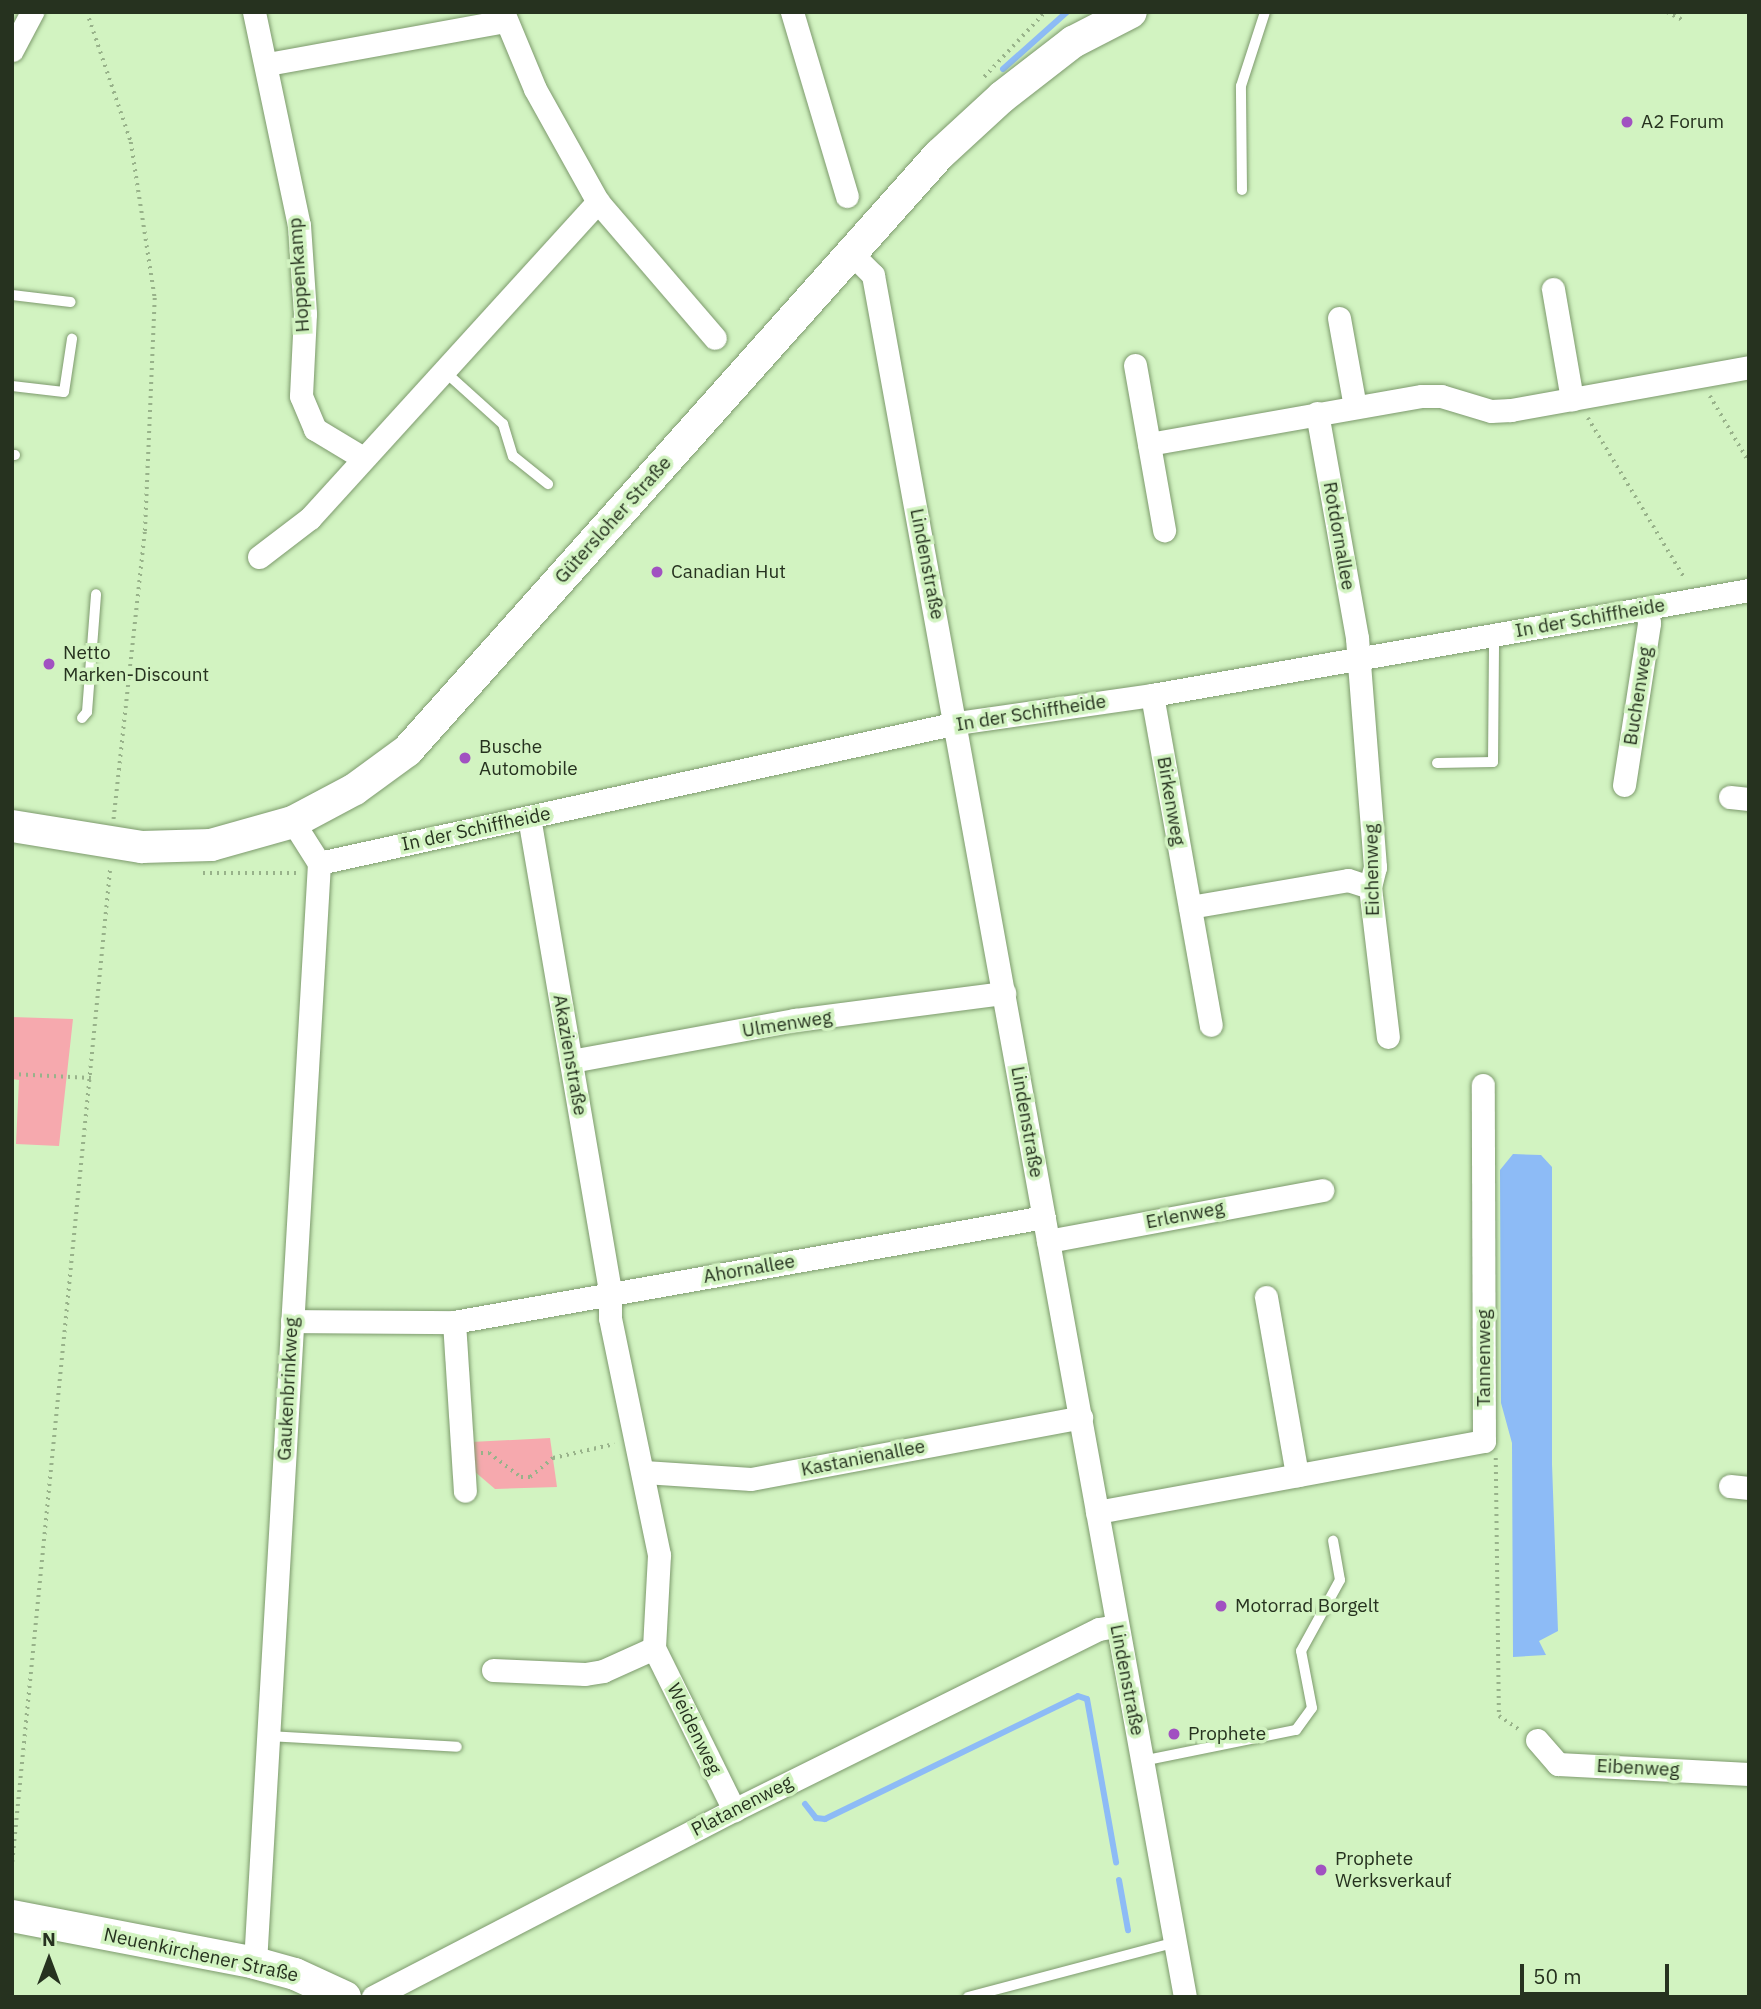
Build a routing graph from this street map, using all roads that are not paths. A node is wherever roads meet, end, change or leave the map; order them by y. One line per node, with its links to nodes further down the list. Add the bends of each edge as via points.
1 (32, 12): 7 (street)
2 (254, 12): 8 (street, Hoppenkamp)
3 (792, 12): 10 (street)
4 (1131, 12): 12 (main road, Gütersloher Straße, via 1073,42 1002,97 939,155)
5 (1265, 12): 9 (lane, via 1241,86)
6 (504, 17): 8 (street); 11 (street, via 535,89)
7 (12, 50)
8 (268, 64): 27 (street, Hoppenkamp, via 267,86 299,225 305,314 301,396 315,429)
9 (1242, 190)
10 (847, 196)
11 (598, 202): 17 (street); 21 (street)
12 (853, 256): 38 (street, Lindenstraße, via 873,275); 42 (main road, Gütersloher Straße, via 407,751 355,789)
13 (1553, 289): 23 (street)
14 (12, 295): 15 (lane)
15 (71, 302)
16 (1339, 318): 24 (street)
17 (715, 338)
18 (72, 339): 22 (lane, via 64,392)
19 (1135, 365): 26 (street)
20 (1749, 367): 23 (street)
21 (443, 370): 27 (street); 28 (lane, via 503,424 513,456)
22 (12, 386)
23 (1574, 399): 24 (street, via 1490,411 1441,396)
24 (1355, 407): 25 (street)
25 (1317, 413): 26 (street); 35 (street, Rotdornallee)
26 (1149, 444): 29 (street)
27 (363, 458): 30 (street, via 310,518)
28 (548, 484)
29 (1164, 530)
30 (258, 557)
31 (1749, 590): 33 (street, In der Schiffheide)
32 (96, 594): 37 (lane, via 87,712)
33 (1647, 608): 34 (street, In der Schiffheide); 40 (street, Buchenweg, via 1649,623)
34 (1494, 635): 35 (street, In der Schiffheide); 39 (lane, via 1493,762)
35 (1358, 659): 36 (street, In der Schiffheide); 45 (street, Eichenweg, via 1374,867)
36 (1152, 695): 38 (street, In der Schiffheide); 46 (street, Birkenweg)
37 (82, 718)
38 (957, 723): 41 (street, In der Schiffheide); 47 (street, Lindenstraße)
39 (1437, 763)
40 (1624, 785)
41 (528, 817): 44 (street, In der Schiffheide); 50 (street, Akazienstraße)
42 (293, 822): 43 (main road, Gütersloher Straße, via 211,845 111,844); 44 (street)
43 (12, 826)
44 (319, 863): 57 (street, Gaukenbrinkweg)
45 (1370, 887): 46 (street, via 1348,880); 49 (street, Eichenweg)
46 (1190, 907): 48 (street, Birkenweg)
47 (1004, 993): 50 (street, Ulmenweg, via 795,1020); 53 (street, Lindenstraße)
48 (1211, 1025)
49 (1388, 1037)
50 (571, 1061): 55 (street, Akazienstraße)
51 (1483, 1085): 61 (street, Tannenweg, via 1484,1441)
52 (1322, 1190): 54 (street, Erlenweg)
53 (1044, 1217): 54 (street, Lindenstraße); 55 (street, Ahornallee)
54 (1048, 1241): 59 (street, Lindenstraße)
55 (610, 1293): 58 (street, Ahornallee); 60 (street, via 610,1318)
56 (1266, 1297): 61 (street)
57 (292, 1321): 58 (street, Ahornallee); 68 (street, Gaukenbrinkweg)
58 (454, 1322): 62 (street)
59 (1081, 1417): 60 (street, Kastanienallee, via 751,1479); 63 (street, Lindenstraße)
60 (643, 1472): 66 (street, Weidenweg, via 659,1555)
61 (1297, 1475): 63 (street, Tannenweg)
62 (465, 1491)
63 (1097, 1512): 65 (street, Lindenstraße)
64 (1333, 1541): 71 (lane, via 1340,1580 1301,1651 1312,1708 1296,1730)
65 (1116, 1626): 71 (street, Lindenstraße); 73 (street, Platanenweg, via 1099,1629)
66 (654, 1648): 67 (street, via 603,1671 585,1674); 73 (street, Weidenweg)
67 (493, 1670)
68 (269, 1737): 70 (lane); 76 (street, Gaukenbrinkweg)
69 (1537, 1740): 72 (street, Eibenweg, via 1558,1764)
70 (457, 1747)
71 (1142, 1761): 75 (street, Lindenstraße)
72 (1749, 1774)
73 (734, 1810): 78 (street, Platanenweg)
74 (12, 1916): 76 (main road, Neuenkirchener Straße)
75 (1176, 1942): 79 (lane); 80 (street, Lindenstraße)
76 (255, 1963): 77 (main road, Neuenkirchener Straße, via 295,1974)
77 (345, 1997)
78 (373, 1997)
79 (968, 1997)
80 (1185, 1997)

